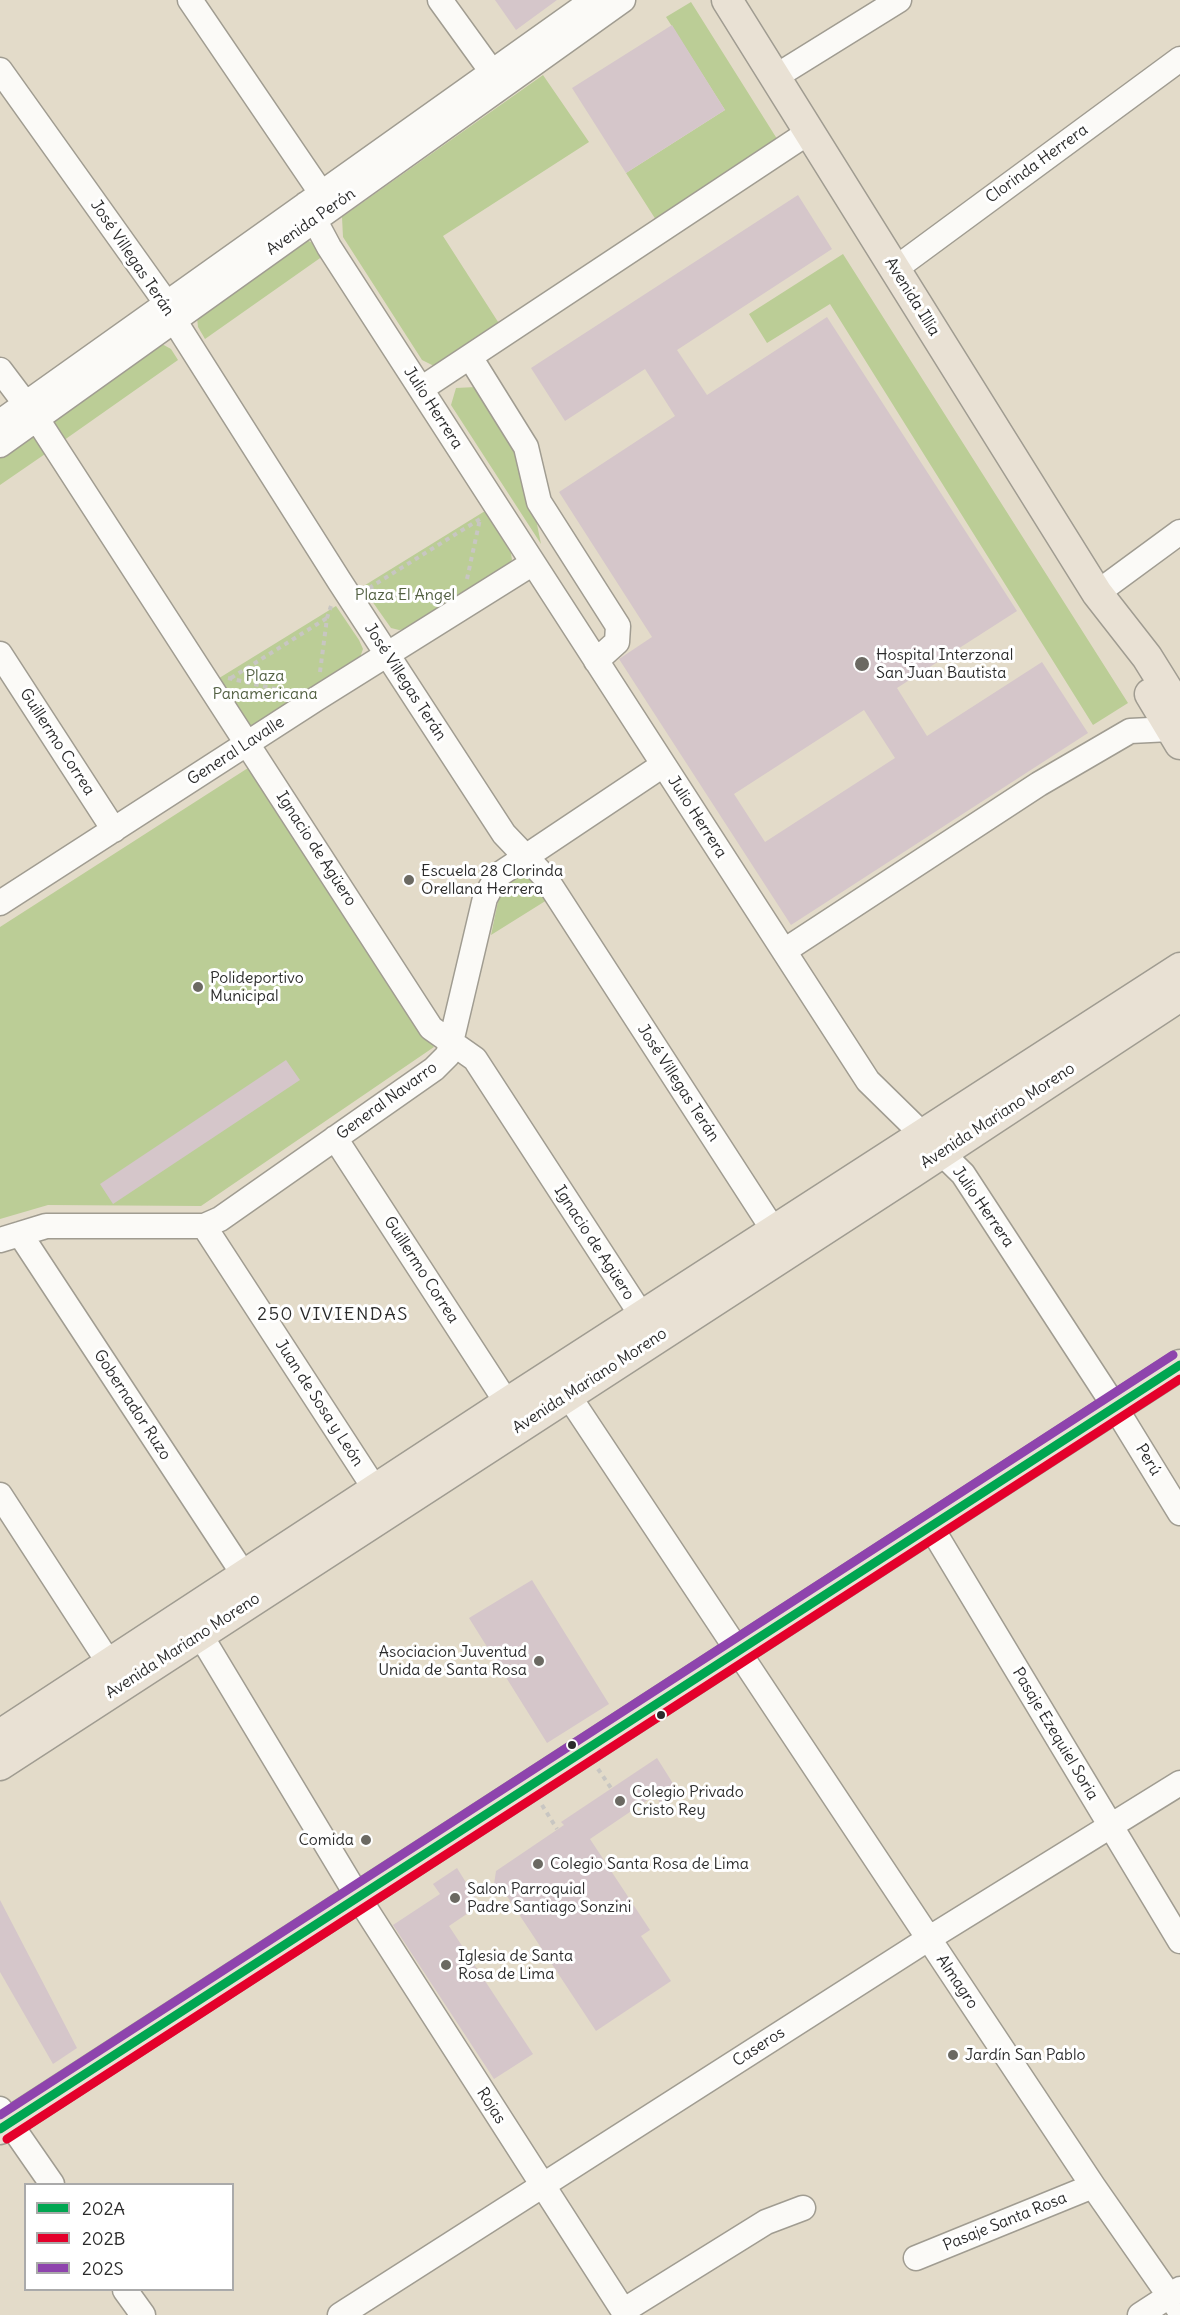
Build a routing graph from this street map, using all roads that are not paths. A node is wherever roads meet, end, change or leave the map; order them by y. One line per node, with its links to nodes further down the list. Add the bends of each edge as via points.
1 (189, 0): 12 (street, Julio Herrera)
2 (440, 0): 10 (street)
3 (593, 0): 10 (street, Avenida Perón)
4 (623, 0): 10 (street, Avenida Perón)
5 (727, 0): 9 (main road, Avenida Illia)
6 (899, 0): 9 (street)
7 (1180, 59): 13 (street, Clorinda Herrera)
8 (0, 70): 14 (street, José Villegas Terán)
9 (775, 77): 11 (main road, Avenida Illia)
10 (497, 79): 12 (street, Avenida Perón)
11 (809, 132): 13 (main road, Avenida Illia); 15 (street)
12 (319, 206): 14 (street, Avenida Perón); 17 (street, Julio Herrera, via 329,247)
13 (895, 269): 23 (main road, Avenida Illia)
14 (171, 312): 18 (street, Avenida Perón); 25 (street, José Villegas Terán)
15 (470, 357): 17 (street); 26 (street, via 526,447 539,502 618,626 617,642)
16 (0, 370): 18 (street, Ignacio de Agüero)
17 (421, 389): 22 (street, Julio Herrera)
18 (31, 412): 19 (street, Avenida Perón); 20 (street, Avenida Perón); 28 (street, Ignacio de Agüero)
19 (0, 422)
20 (0, 445)
21 (1180, 532): 23 (street)
22 (533, 563): 25 (street, General Lavalle); 26 (street, Julio Herrera)
23 (1097, 593): 27 (main road, Avenida Illia, via 1147,657)
24 (0, 654): 30 (street, Guillermo Correa)
25 (387, 654): 28 (street, General Lavalle); 31 (street, José Villegas Terán, via 504,834)
26 (596, 661): 29 (street, Julio Herrera)
27 (1177, 727): 33 (street, via 1130,730 1039,784)
28 (248, 743): 30 (street, General Lavalle); 36 (street, Ignacio de Agüero, via 431,1028)
29 (663, 765): 31 (street, General Navarro); 33 (street, Julio Herrera)
30 (114, 830): 32 (street, General Lavalle)
31 (524, 856): 36 (street, General Navarro, via 497,876 485,898); 40 (street, José Villegas Terán, via 545,878)
32 (0, 903)
33 (784, 951): 38 (street, Julio Herrera, via 868,1081)
34 (1180, 968): 38 (main road, Avenida Mariano Moreno)
35 (1180, 996): 38 (main road, Avenida Mariano Moreno)
36 (451, 1041): 37 (street, General Navarro, via 448,1056 434,1069); 42 (street, Ignacio de Agüero, via 475,1059)
37 (335, 1138): 39 (street, General Navarro); 45 (street, Guillermo Correa)
38 (931, 1144): 40 (main road, Avenida Mariano Moreno); 44 (main road, Avenida Mariano Moreno); 46 (street, Julio Herrera, via 963,1174)
39 (204, 1226): 41 (street, General Navarro, via 46,1226); 47 (street, Juan de Sosa y León)
40 (774, 1231): 42 (main road, Avenida Mariano Moreno)
41 (10, 1237): 51 (street, Gobernador Ruzo)
42 (642, 1316): 45 (main road, Avenida Mariano Moreno)
43 (1180, 1365): 46 (main road)
44 (568, 1395): 52 (main road, Avenida Mariano Moreno); 53 (street)
45 (507, 1403): 47 (main road, Avenida Mariano Moreno)
46 (1115, 1407): 49 (street, Perú); 50 (main road)
47 (375, 1489): 51 (main road, Avenida Mariano Moreno)
48 (0, 1495): 54 (street)
49 (1180, 1513)
50 (931, 1527): 53 (main road); 58 (street, Pasaje Ezequiel Soria)
51 (244, 1575): 54 (main road, Avenida Mariano Moreno)
52 (201, 1636): 56 (main road, Avenida Mariano Moreno); 59 (street)
53 (739, 1651): 59 (main road); 60 (street, Almagro)
54 (109, 1663): 55 (main road, Avenida Mariano Moreno)
55 (0, 1735)
56 (0, 1765)
57 (1180, 1783): 58 (street, Caseros)
58 (1110, 1826): 60 (street, Caseros); 61 (street, Pasaje Ezequiel Soria)
59 (358, 1897): 62 (main road); 64 (street, Rojas)
60 (928, 1939): 64 (street, Caseros); 65 (street, Almagro)
61 (1180, 1941)
62 (3, 2120): 63 (street)
63 (51, 2183)
64 (543, 2186): 70 (street, Rojas); 72 (street, Caseros)
65 (1093, 2186): 67 (street, Pasaje Santa Rosa); 69 (street, Almagro)
66 (804, 2208): 70 (street, via 766,2223)
67 (916, 2258)
68 (126, 2291): 71 (street)
69 (1176, 2299): 73 (street)
70 (625, 2313)
71 (143, 2315)
72 (340, 2315)
73 (1140, 2315)

